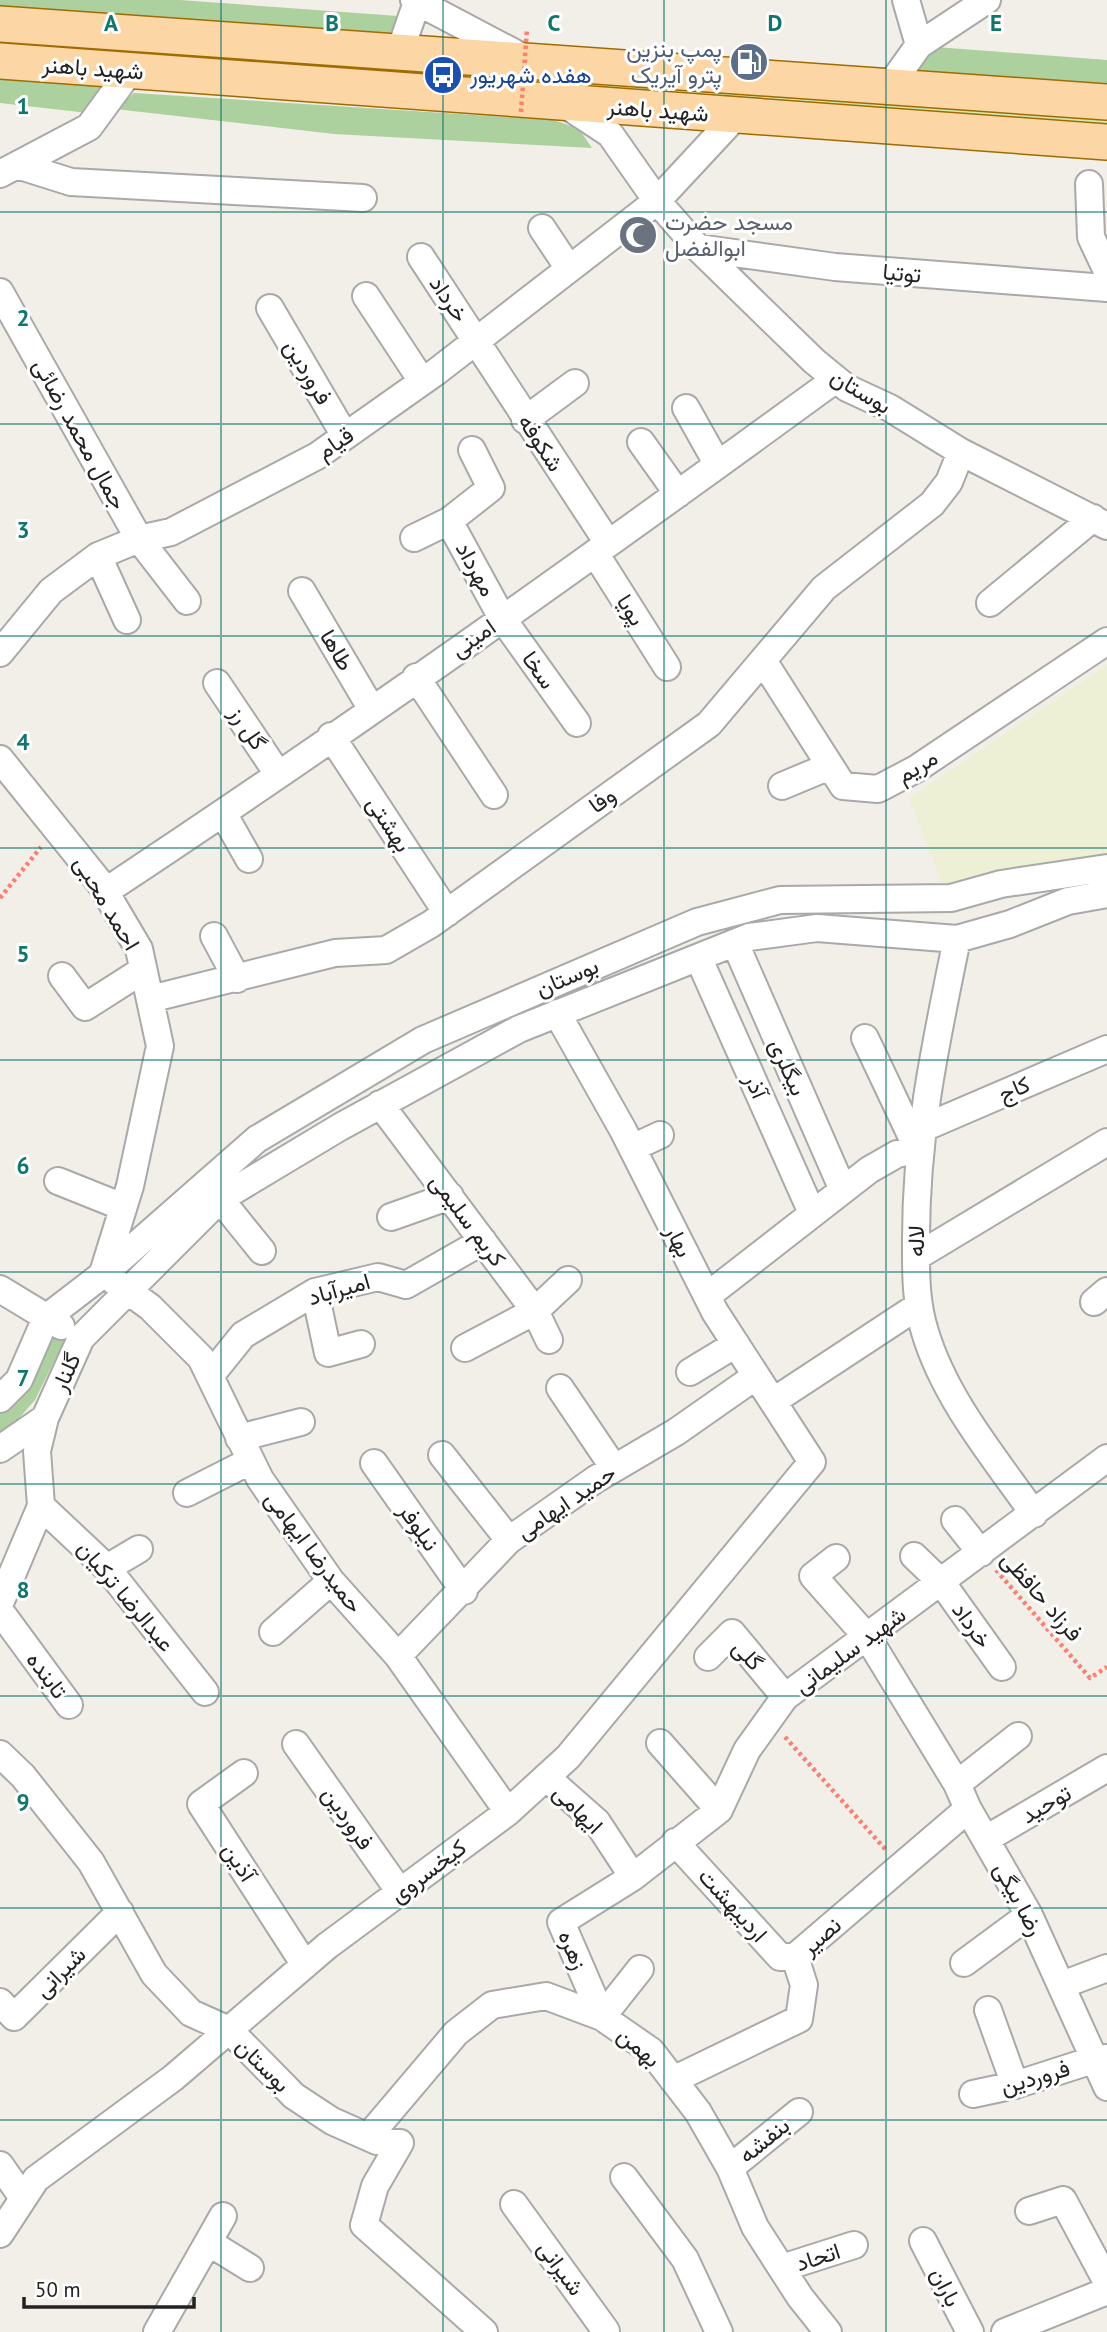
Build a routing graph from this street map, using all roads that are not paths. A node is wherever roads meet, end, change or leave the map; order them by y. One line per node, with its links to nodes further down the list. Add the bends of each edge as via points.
1 (906, 0): 5 (street)
2 (987, 0): 5 (street)
3 (415, 1): 6 (street); 7 (street)
4 (0, 24): 7 (main road, شهید باهنر)
5 (919, 45): 10 (street)
6 (529, 46): 7 (main road, شهید باهنر); 10 (main road, شهید باهنر)
7 (399, 54)
8 (0, 61): 9 (main road, شهید باهنر)
9 (130, 71): 12 (main road, شهید باهنر); 15 (street, via 89,127)
10 (889, 87): 11 (main road, شهید باهنر)
11 (1107, 102)
12 (561, 103): 13 (main road, شهید باهنر); 18 (street, via 610,134)
13 (736, 116): 14 (main road, شهید باهنر); 18 (street, قیام)
14 (1107, 142)
15 (9, 170): 17 (street, via 71,182)
16 (1089, 184): 23 (street, via 1091,237)
17 (363, 198)
18 (657, 201): 20 (street, بوستان); 22 (street, قیام)
19 (542, 228): 22 (street)
20 (698, 248): 24 (street, توتیا, via 835,267); 29 (street, بوستان)
21 (421, 257): 28 (street, خرداد)
22 (568, 267): 28 (street, قیام)
23 (1107, 271)
24 (1107, 288)
25 (0, 292): 43 (street, جمال محمد رضائی)
26 (366, 296): 30 (street)
27 (270, 308): 34 (street, فروردین)
28 (477, 340): 30 (street, قیام); 33 (street, شکوفه)
29 (836, 379): 37 (street, بوستان); 38 (street, امینی)
30 (422, 381): 34 (street, قیام)
31 (575, 383): 33 (street)
32 (687, 408): 38 (street)
33 (525, 420): 44 (street, شکوفه)
34 (345, 436): 43 (street, قیام, via 317,456 171,532)
35 (641, 442): 39 (street)
36 (472, 450): 40 (street, مهرداد, via 491,488)
37 (961, 452): 41 (street, بوستان); 53 (street, وفا, via 949,482 932,504 824,588)
38 (718, 465): 39 (street, امینی)
39 (678, 494): 44 (street, امینی)
40 (449, 521): 42 (street, مهرداد); 49 (street, مهرداد)
41 (1100, 522): 48 (street)
42 (414, 538)
43 (139, 539): 45 (street, قیام); 47 (street, جمال محمد رضائی)
44 (601, 548): 49 (street, امینی); 54 (street, پویا)
45 (98, 556): 50 (street); 52 (street, قیام, via 51,591)
46 (302, 591): 57 (street, طاها)
47 (187, 601)
48 (990, 603)
49 (502, 618): 55 (street, امینی); 58 (street, سخا)
50 (127, 620)
51 (1107, 641): 61 (street, مریم, via 916,769 878,789 843,786)
52 (0, 653)
53 (764, 662): 61 (street, مریم); 70 (street, وفا, via 709,724)
54 (667, 667)
55 (416, 677): 57 (street, امینی); 64 (street)
56 (217, 683): 62 (street, گل رز)
57 (371, 708): 59 (street, امینی)
58 (577, 723)
59 (331, 736): 62 (street, امینی); 70 (street, بهشتی)
60 (0, 759): 68 (street, احمد محبی)
61 (830, 766): 63 (street)
62 (278, 774): 65 (street, امینی)
63 (782, 786)
64 (494, 795)
65 (223, 813): 66 (street); 68 (street, امینی)
66 (248, 859)
67 (1107, 868): 97 (street, بوستان, via 1001,884 951,898 780,900 697,922 423,1040 257,1139)
68 (106, 891): 75 (street, احمد محبی, via 139,949)
69 (1107, 894): 72 (street, بوستان, via 1068,901)
70 (447, 913): 77 (street, وفا, via 386,950 335,953)
71 (214, 936): 77 (street)
72 (957, 939): 73 (street, بوستان, via 817,928); 84 (street, لاله)
73 (735, 943): 74 (street, بوستان); 88 (street, بیگلری)
74 (699, 959): 79 (street, بوستان); 92 (street, آذر)
75 (143, 970): 76 (street, via 85,1007); 78 (street, احمد محبی)
76 (62, 976)
77 (237, 979): 78 (street, وفا)
78 (150, 999): 91 (street, احمد محبی, via 160,1046)
79 (557, 1013): 82 (street, بوستان); 86 (street, بهار)
80 (865, 1038): 84 (street)
81 (1107, 1049): 84 (street, کاج)
82 (380, 1104): 89 (street, کریم سلیمی); 90 (street, بوستان)
83 (660, 1135): 86 (street)
84 (920, 1139): 88 (street, کاج); 96 (street, لاله)
85 (1107, 1142): 96 (street)
86 (632, 1147): 102 (street, بهار)
87 (58, 1181): 91 (street)
88 (843, 1190): 92 (street, کاج)
89 (450, 1196): 93 (street); 94 (street, کریم سلیمی)
90 (220, 1199): 95 (street); 100 (street, بوستان)
91 (123, 1207): 97 (street, احمد محبی)
92 (812, 1213): 102 (street, کاج)
93 (391, 1217)
94 (483, 1241): 101 (street, امیرآباد, via 406,1286 377,1277); 104 (street, کریم سلیمی)
95 (261, 1251)
96 (916, 1256): 103 (street, لاله)
97 (102, 1275): 100 (street, حمیدرضا ایهامی); 105 (street, گلنار)
98 (568, 1280): 104 (street)
99 (0, 1289): 105 (street)
100 (130, 1290): 106 (street, گلنار); 112 (street, حمیدرضا ایهامی, via 201,1358)
101 (315, 1292): 109 (street, via 328,1353); 112 (street, امیرآباد, via 243,1335)
102 (708, 1296): 108 (street, بهار)
103 (918, 1306): 116 (street); 128 (street, لاله, via 948,1387)
104 (535, 1311): 107 (street, کریم سلیمی); 110 (street)
105 (46, 1318): 106 (street); 115 (street, گلنار, via 19,1380)
106 (81, 1338): 117 (street, گلنار)
107 (549, 1340)
108 (736, 1344): 111 (street); 113 (street, بهار)
109 (361, 1345)
110 (465, 1348)
111 (690, 1371)
112 (210, 1376): 120 (street, حمیدرضا ایهامی)
113 (756, 1376): 116 (street, بهار); 125 (street, حمید ایهامی)
114 (560, 1388): 125 (street)
115 (0, 1399)
116 (775, 1400): 123 (street, بهار)
117 (45, 1419): 119 (street, گلنار); 127 (street, via 37,1451)
118 (301, 1422): 120 (street)
119 (0, 1449)
120 (245, 1449): 126 (street); 136 (street, حمیدرضا ایهامی, via 260,1479)
121 (442, 1455): 130 (street)
122 (1107, 1458): 128 (street, شهید سلیمانی)
123 (812, 1462): 155 (street, کیخسروی, via 568,1758)
124 (374, 1463): 138 (street, نیلوفر)
125 (614, 1468): 130 (street, حمید ایهامی)
126 (187, 1493)
127 (41, 1506): 135 (street, عبدالرضا ترکیان); 139 (street)
128 (1034, 1514): 132 (street, شهید سلیمانی)
129 (955, 1520): 132 (street)
130 (509, 1540): 138 (street, حمید ایهامی)
131 (139, 1549): 135 (street)
132 (981, 1553): 137 (street, شهید سلیمانی)
133 (914, 1556): 137 (street, خرداد)
134 (836, 1558): 142 (street, رضا بیگی, via 813,1576)
135 (107, 1568): 146 (street, عبدالرضا ترکیان)
136 (331, 1581): 141 (street); 143 (street, حمیدرضا ایهامی)
137 (942, 1583): 142 (street, شهید سلیمانی); 145 (street, خرداد)
138 (464, 1591): 143 (street, حمید ایهامی)
139 (0, 1603)
140 (0, 1611): 148 (street, تابنده)
141 (273, 1632)
142 (868, 1638): 147 (street, شهید سلیمانی); 156 (street, رضا بیگی)
143 (398, 1656): 159 (street, حمیدرضا ایهامی)
144 (708, 1657): 147 (street, گلی, via 732,1633)
145 (1002, 1667)
146 (205, 1692)
147 (785, 1697): 158 (street, شهید سلیمانی, via 747,1750)
148 (69, 1705)
149 (1018, 1736): 156 (street)
150 (660, 1743): 158 (street)
151 (296, 1744): 163 (street, فروردین)
152 (0, 1754): 164 (street, بوستان, via 23,1776 90,1862)
153 (1107, 1768): 160 (street, توحید)
154 (244, 1773): 168 (street, آذین, via 201,1804)
155 (546, 1777): 159 (street, کیخسروی); 162 (street, ایهامی, via 597,1822)
156 (957, 1784): 157 (street, رضا بیگی)
157 (968, 1809): 160 (street, رضا بیگی); 166 (street, نصیر)
158 (719, 1810): 161 (street, شهید سلیمانی)
159 (509, 1812): 163 (street, کیخسروی)
160 (986, 1839): 165 (street, رضا بیگی)
161 (675, 1842): 162 (street, شهید سلیمانی); 166 (street, اردیبهشت, via 780,1957)
162 (633, 1877): 174 (street, زهره, via 561,1922)
163 (400, 1892): 168 (street, کیخسروی)
164 (120, 1912): 172 (street, شیرانی, via 14,2017); 175 (street, بوستان, via 154,1974 191,2013)
165 (1029, 1915): 167 (street); 171 (street, رضا بیگی)
166 (796, 1957): 177 (street, نصیر, via 804,1985 799,2019)
167 (964, 1963)
168 (305, 1965): 175 (street, کیخسروی)
169 (1107, 1968): 171 (street)
170 (640, 1969): 174 (street)
171 (1062, 1985): 176 (street, رضا بیگی)
172 (0, 2003)
173 (988, 2010): 178 (street)
174 (602, 2017): 177 (street, بهمن, via 651,2051); 182 (street, بهمن, via 546,1996 492,2005 456,2033)
175 (229, 2030): 182 (street, بوستان, via 294,2096); 186 (street, کیخسروی, via 173,2078 36,2179)
176 (1101, 2059): 178 (street, فروردین); 179 (street, رضا بیگی)
177 (673, 2080): 184 (street, بهمن, via 698,2112)
178 (1015, 2085): 180 (street, فروردین)
179 (1107, 2087)
180 (974, 2094)
181 (799, 2112): 184 (street, بنفشه)
182 (368, 2137): 199 (street, بوستان, via 400,2143 375,2186 364,2225)
183 (0, 2165): 186 (street)
184 (730, 2168): 195 (street, بهمن, via 755,2227)
185 (624, 2177): 201 (street, via 685,2259)
186 (23, 2198): 190 (street, کیخسروی)
187 (514, 2204): 200 (street, شیرانی)
188 (1029, 2211): 196 (street, via 1063,2200)
189 (223, 2216): 192 (street)
190 (0, 2234)
191 (923, 2241): 203 (street, باران)
192 (208, 2242): 194 (street); 198 (street)
193 (854, 2245): 195 (street, اتحاد)
194 (250, 2268)
195 (782, 2268): 202 (street, بهمن)
196 (1107, 2282)
197 (1107, 2291): 204 (street)
198 (157, 2332)
199 (484, 2332)
200 (603, 2332)
201 (719, 2332)
202 (828, 2332)
203 (970, 2332)
204 (1005, 2332)

